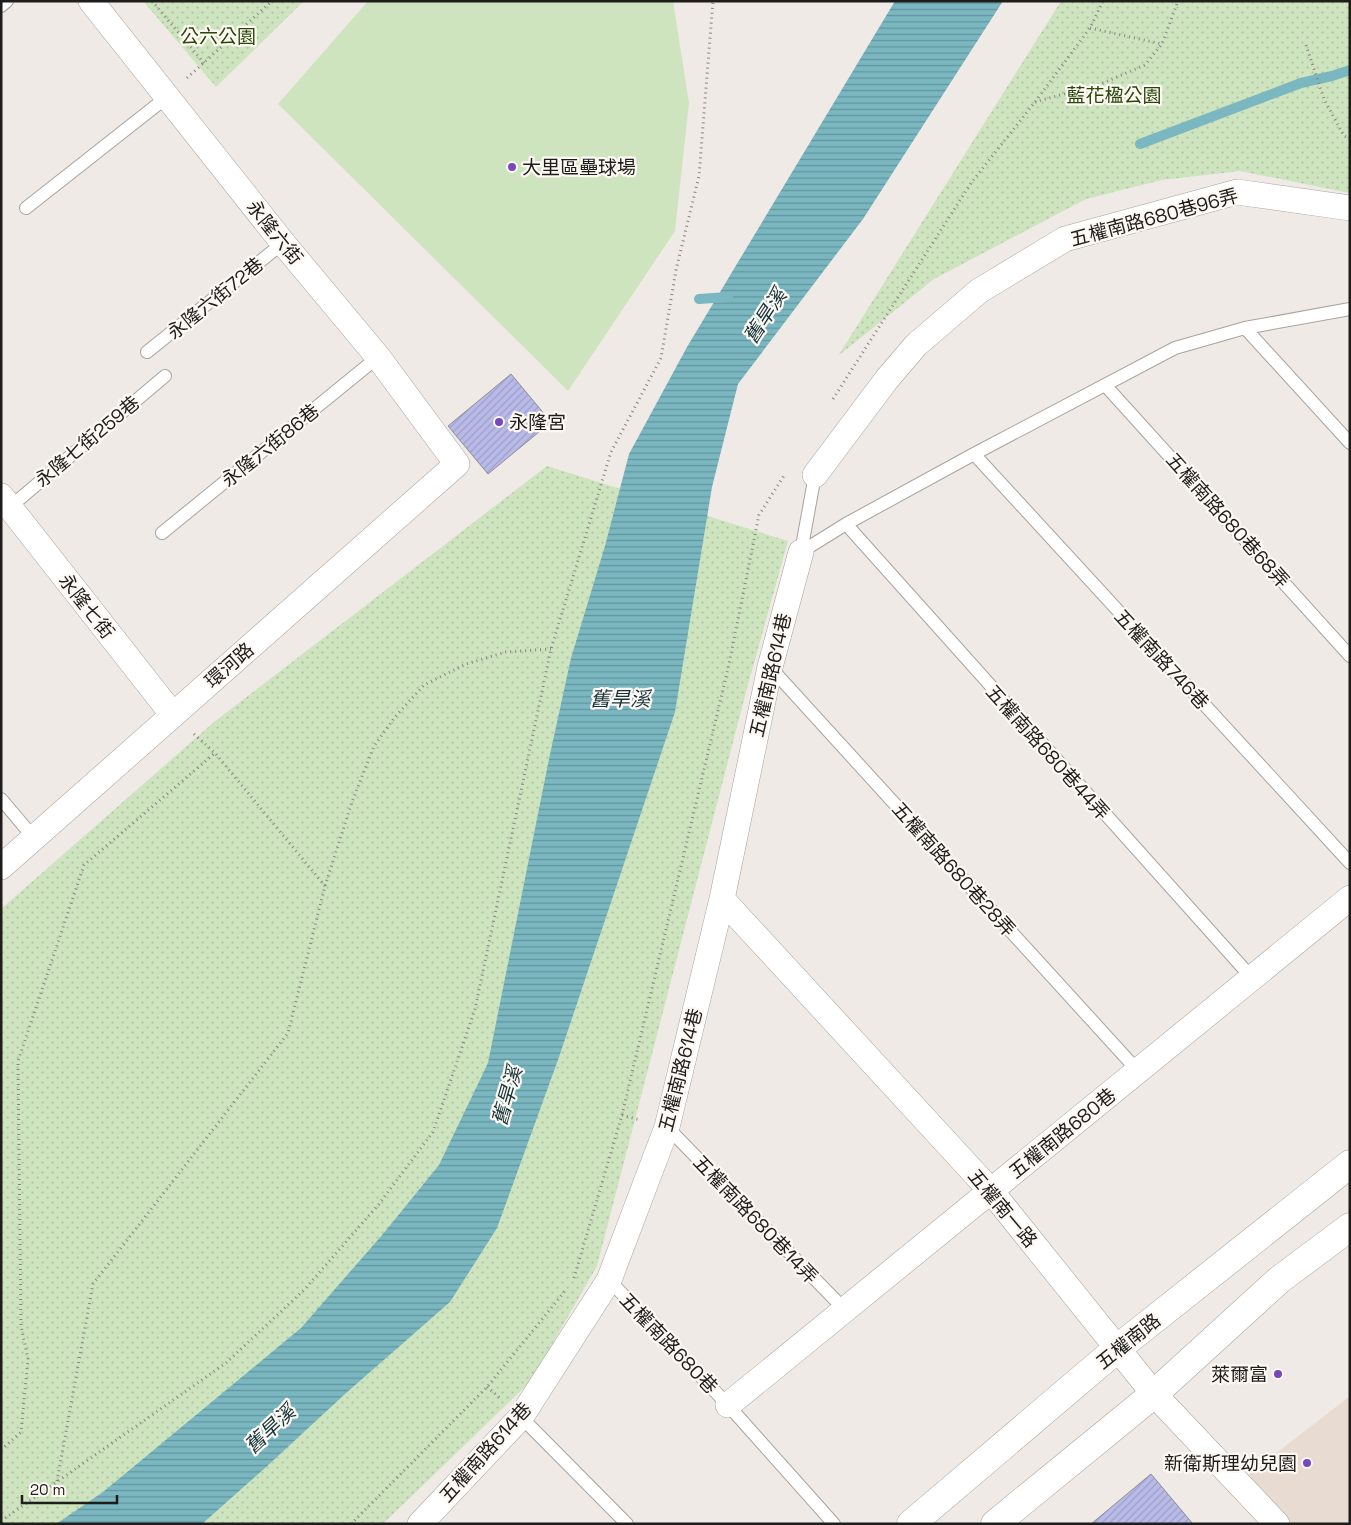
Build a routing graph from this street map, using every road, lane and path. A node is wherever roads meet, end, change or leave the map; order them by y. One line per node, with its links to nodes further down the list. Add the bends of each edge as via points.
1 (7, 1): 8 (lane)
2 (91, 1): 12 (street, 永隆六街)
3 (152, 1): 4 (path, via 204,64)
4 (272, 1)
5 (713, 1): 34 (path, via 699,176 676,270 661,358 611,452)
6 (1103, 1): 9 (path)
7 (1178, 1): 10 (path)
8 (1, 6)
9 (1090, 28): 10 (path); 13 (path)
10 (1162, 44): 13 (path, via 1145,65 1103,83)
11 (1306, 45): 14 (path, via 1324,99 1344,136)
12 (167, 97): 15 (lane); 17 (street, 永隆六街)
13 (1035, 102): 24 (path, via 971,183)
14 (1350, 139)
15 (26, 208)
16 (1350, 208): 29 (street, 五權南路680巷96弄, via 1237,192 1065,239 979,291 916,345)
17 (283, 243): 20 (lane, 永隆六街72巷); 21 (street, 永隆六街)
18 (1350, 309): 19 (lane)
19 (1245, 328): 23 (lane, via 1176,348); 25 (lane)
20 (147, 352)
21 (378, 357): 27 (street, 永隆六街); 32 (lane, 永隆六街86巷)
22 (165, 376): 30 (lane, 永隆七街259巷)
23 (1105, 385): 26 (lane); 35 (lane, 五權南路680巷68弄)
24 (833, 400)
25 (1350, 443)
26 (974, 454): 31 (lane); 40 (lane, 五權南路746巷)
27 (457, 464): 37 (street, 環河路)
28 (786, 474): 52 (path, via 760,515 729,664 622,1115)
29 (815, 475): 33 (lane)
30 (5, 502): 37 (street, 永隆七街)
31 (846, 524): 33 (lane); 45 (lane, 五權南路680巷44弄)
32 (162, 533)
33 (801, 552): 36 (street, 五權南路614巷)
34 (550, 649): 42 (path, via 506,652 466,664 424,685 374,746 352,802); 60 (path, via 475,1009 433,1132 379,1204 305,1289 226,1363)
35 (1350, 656)
36 (770, 667): 44 (street, 五權南路614巷); 46 (lane, 五權南路680巷28弄)
37 (173, 715): 39 (street, 環河路)
38 (1, 799): 39 (lane)
39 (34, 838): 41 (street, 環河路)
40 (1350, 863)
41 (1, 867)
42 (326, 886): 59 (path, via 215,753 84,865 18,1061 22,1326 28,1359 21,1432); 60 (path, via 288,1034 93,1284)
43 (1350, 898): 45 (street, 五權南路680巷)
44 (722, 899): 47 (street, 五權南路614巷); 49 (street, 五權南一路)
45 (1252, 978): 46 (street, 五權南路680巷)
46 (1138, 1071): 49 (street, 五權南路680巷)
47 (667, 1127): 51 (street, 五權南路614巷); 54 (lane, 五權南路680巷14弄)
48 (1350, 1164): 55 (main road, 五權南路)
49 (991, 1191): 54 (street, 五權南路680巷); 55 (street, 五權南一路)
50 (1350, 1227): 56 (main road, via 1279,1280)
51 (609, 1280): 57 (lane, 五權南路680巷); 58 (street, 五權南路614巷)
52 (573, 1281)
53 (567, 1288): 62 (path, via 487,1386)
54 (845, 1310): 57 (street, 五權南路680巷)
55 (1118, 1348): 56 (street, 五權南一路); 66 (main road, 五權南路)
56 (1154, 1394): 67 (main road); 68 (street, 五權南一路)
57 (728, 1405): 65 (lane, 五權南路680巷)
58 (521, 1417): 63 (street, 五權南路614巷); 64 (lane)
59 (1, 1450)
60 (57, 1482): 61 (path)
61 (1, 1521)
62 (351, 1524)
63 (420, 1524)
64 (627, 1524)
65 (834, 1524)
66 (911, 1524)
67 (995, 1524)
68 (1277, 1524)

